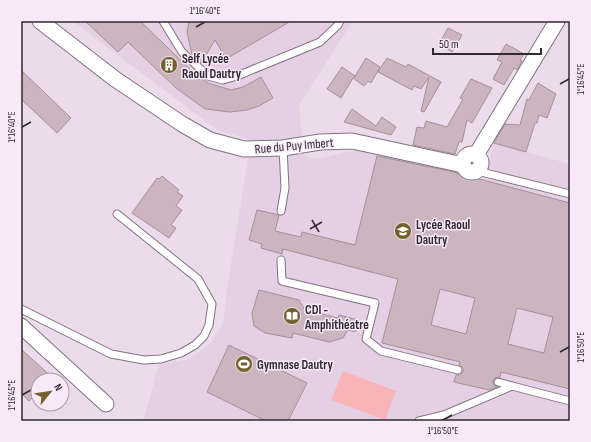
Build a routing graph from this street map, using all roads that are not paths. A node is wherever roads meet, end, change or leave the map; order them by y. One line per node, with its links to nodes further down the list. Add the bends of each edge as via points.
1 (40, 21): 7 (street, Rue du Puy Imbert, via 115,79 210,140 244,149)
2 (163, 21): 6 (lane)
3 (172, 21): 6 (lane)
4 (340, 21): 6 (lane, via 320,42 223,80 208,76 182,52)
5 (557, 21): 8 (street, via 476,155 467,156 464,160)
6 (167, 28)
7 (283, 148): 8 (street, Rue du Puy Imbert, via 320,142 352,141); 10 (lane, via 285,188)
8 (470, 168): 9 (lane)
9 (570, 194)
10 (280, 211)
11 (117, 214): 13 (lane, via 198,279 212,304 209,324 204,336 195,345 161,359 144,360 110,354)
12 (281, 260): 15 (lane, via 282,281 375,303 366,338 381,351)
13 (21, 309)
14 (21, 326): 19 (street)
15 (458, 370)
16 (498, 382): 17 (lane)
17 (512, 386): 18 (lane); 20 (lane, via 444,415)
18 (570, 401)
19 (106, 404)
20 (419, 421)

